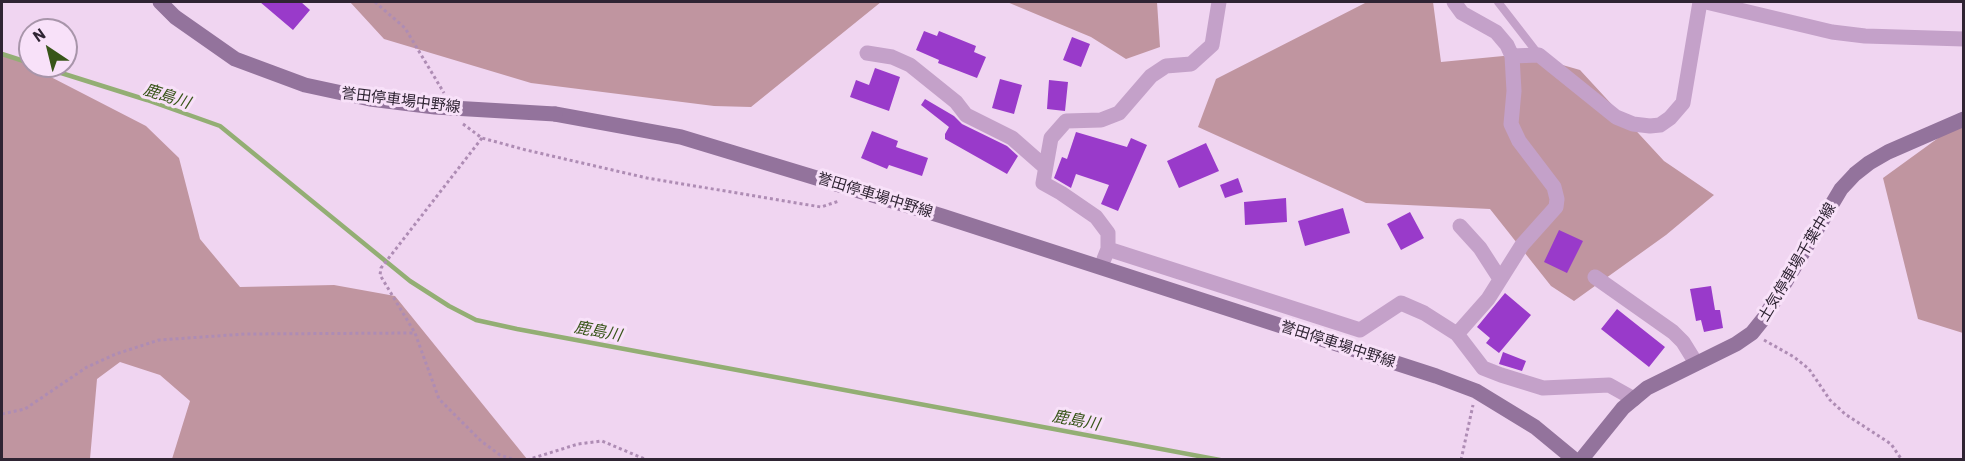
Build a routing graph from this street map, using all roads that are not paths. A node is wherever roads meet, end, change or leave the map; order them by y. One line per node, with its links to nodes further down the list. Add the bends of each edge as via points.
1 (160, 2): 15 (main road, 誉田停車場中野線, bridge, via 235,59 305,85 435,107 555,114 681,137)
2 (1219, 2): 12 (street, via 1212,45 1191,64 1167,66 1151,76 1119,113 1101,120 1066,121 1051,138)
3 (1454, 2): 10 (street, via 1462,13 1497,32)
4 (1498, 2): 9 (lane)
5 (1700, 2): 9 (street, via 1683,103 1660,125 1633,124 1616,117)
6 (1706, 2): 7 (street, via 1832,32)
7 (1964, 39)
8 (867, 53): 12 (street, via 910,65 956,102 966,115 1012,138)
9 (1539, 55): 10 (street)
10 (1512, 56): 17 (street, via 1511,124 1554,187 1557,199 1556,207 1522,245)
11 (1964, 119): 19 (main road, 土気停車場千葉中線, via 1888,152 1855,174 1841,189 1752,333)
12 (1045, 167): 14 (street, via 1042,183 1096,217 1108,233)
13 (1460, 226): 17 (street)
14 (1108, 249): 15 (street); 18 (street, via 1360,330 1401,303)
15 (1101, 267): 21 (main road, 誉田停車場中野線)
16 (1595, 277): 19 (street, via 1673,332)
17 (1500, 279): 18 (street)
18 (1457, 334): 20 (street)
19 (1696, 363): 22 (main road, 土気停車場千葉中線)
20 (1483, 368): 21 (street); 22 (street, via 1543,388 1609,385)
21 (1476, 391): 23 (main road, 誉田停車場中野線, via 1534,427)
22 (1634, 399): 24 (main road, 土気停車場千葉中線)
23 (1575, 459)
24 (1581, 459)

